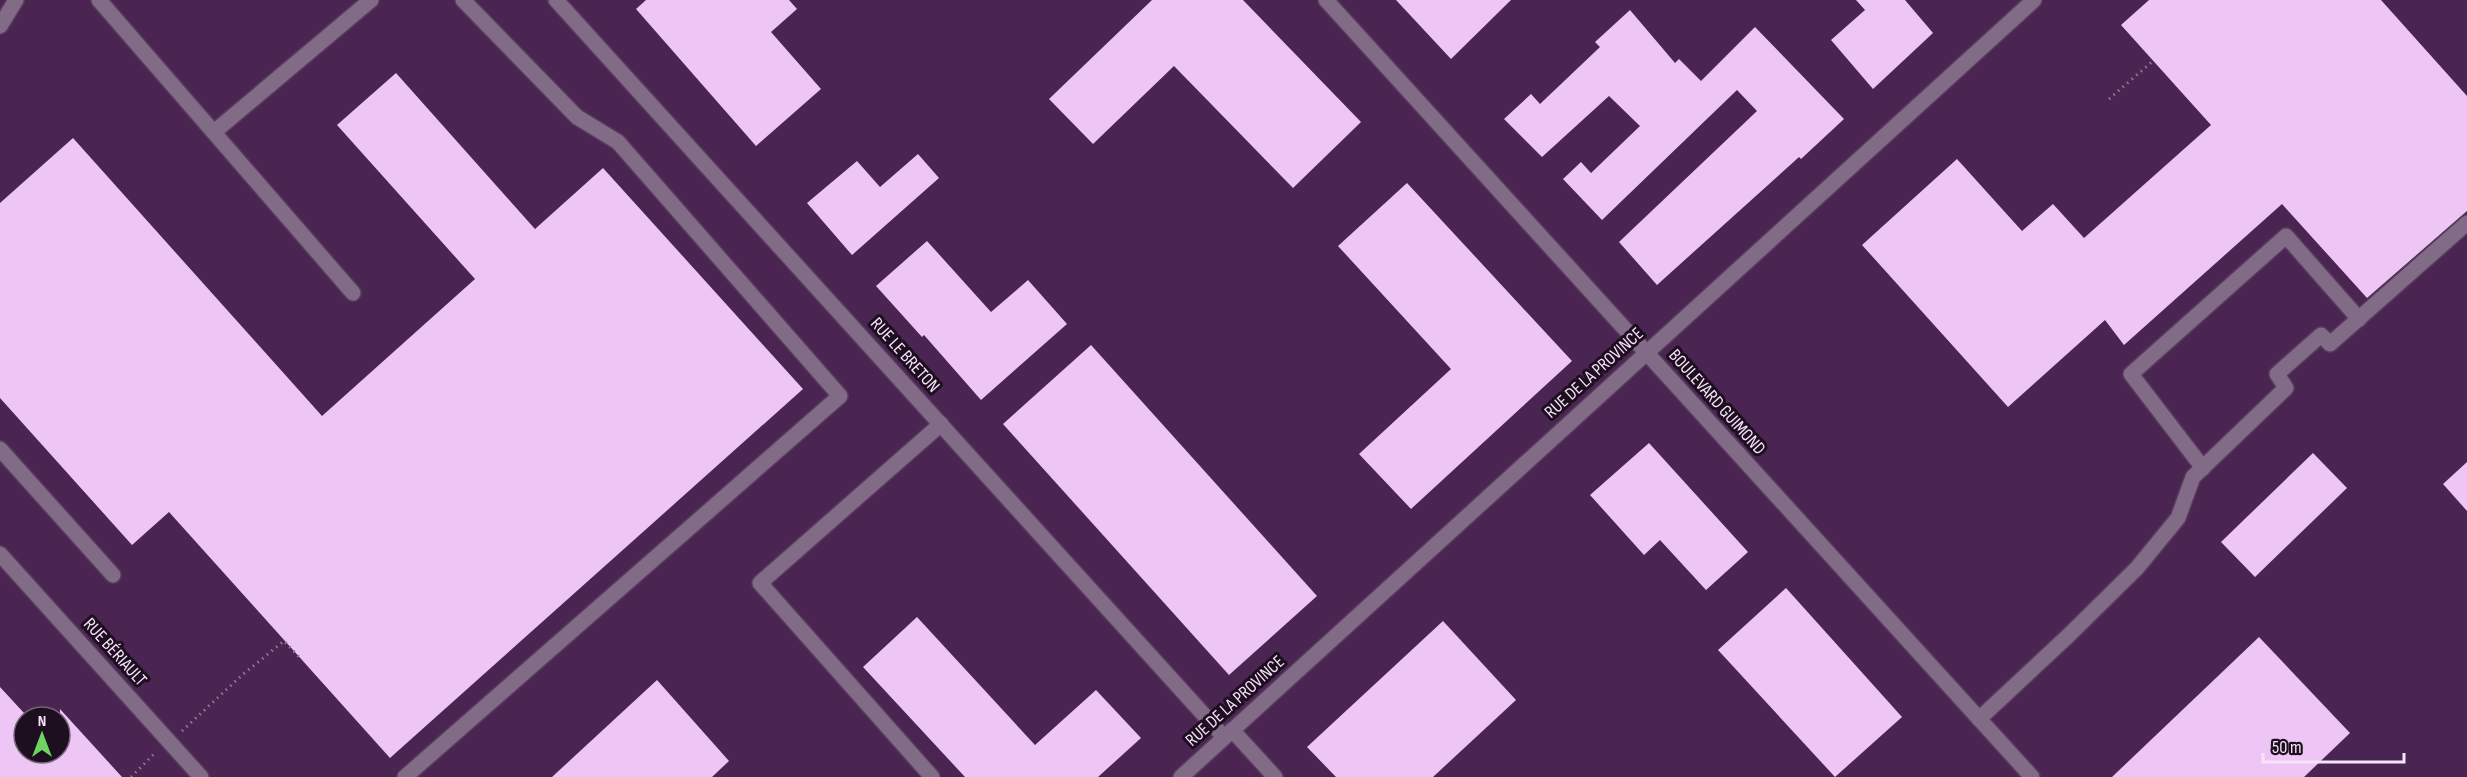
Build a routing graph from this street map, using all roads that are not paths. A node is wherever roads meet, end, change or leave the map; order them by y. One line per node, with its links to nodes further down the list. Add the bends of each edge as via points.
1 (16, 0): 8 (street)
2 (99, 0): 9 (street)
3 (371, 0): 9 (street)
4 (463, 0): 22 (street, via 577,117 618,141 840,396)
5 (556, 0): 14 (street, RUE LE BRETON)
6 (1326, 0): 13 (street, BOULEVARD GUIMOND)
7 (2034, 0): 13 (street, RUE DE LA PROVINCE)
8 (0, 26)
9 (214, 132): 11 (street)
10 (2467, 223): 12 (street)
11 (352, 293)
12 (2359, 319): 16 (street, via 2330,344 2321,335 2277,374 2286,388); 16 (street, via 2286,236 2131,374)
13 (1645, 352): 19 (street, BOULEVARD GUIMOND); 20 (street, RUE DE LA PROVINCE)
14 (941, 424): 20 (street, RUE LE BRETON); 23 (street, via 760,583)
15 (0, 449): 18 (street)
16 (2203, 468): 19 (street, via 2193,477 2178,518 2138,568)
17 (0, 554): 21 (street, RUE BÉRIAULT)
18 (113, 575)
19 (1979, 719): 26 (street, BOULEVARD GUIMOND)
20 (1228, 734): 24 (street, RUE DE LA PROVINCE); 25 (street, RUE LE BRETON)
21 (201, 777)
22 (405, 777)
23 (932, 777)
24 (1181, 777)
25 (1275, 777)
26 (2032, 777)

